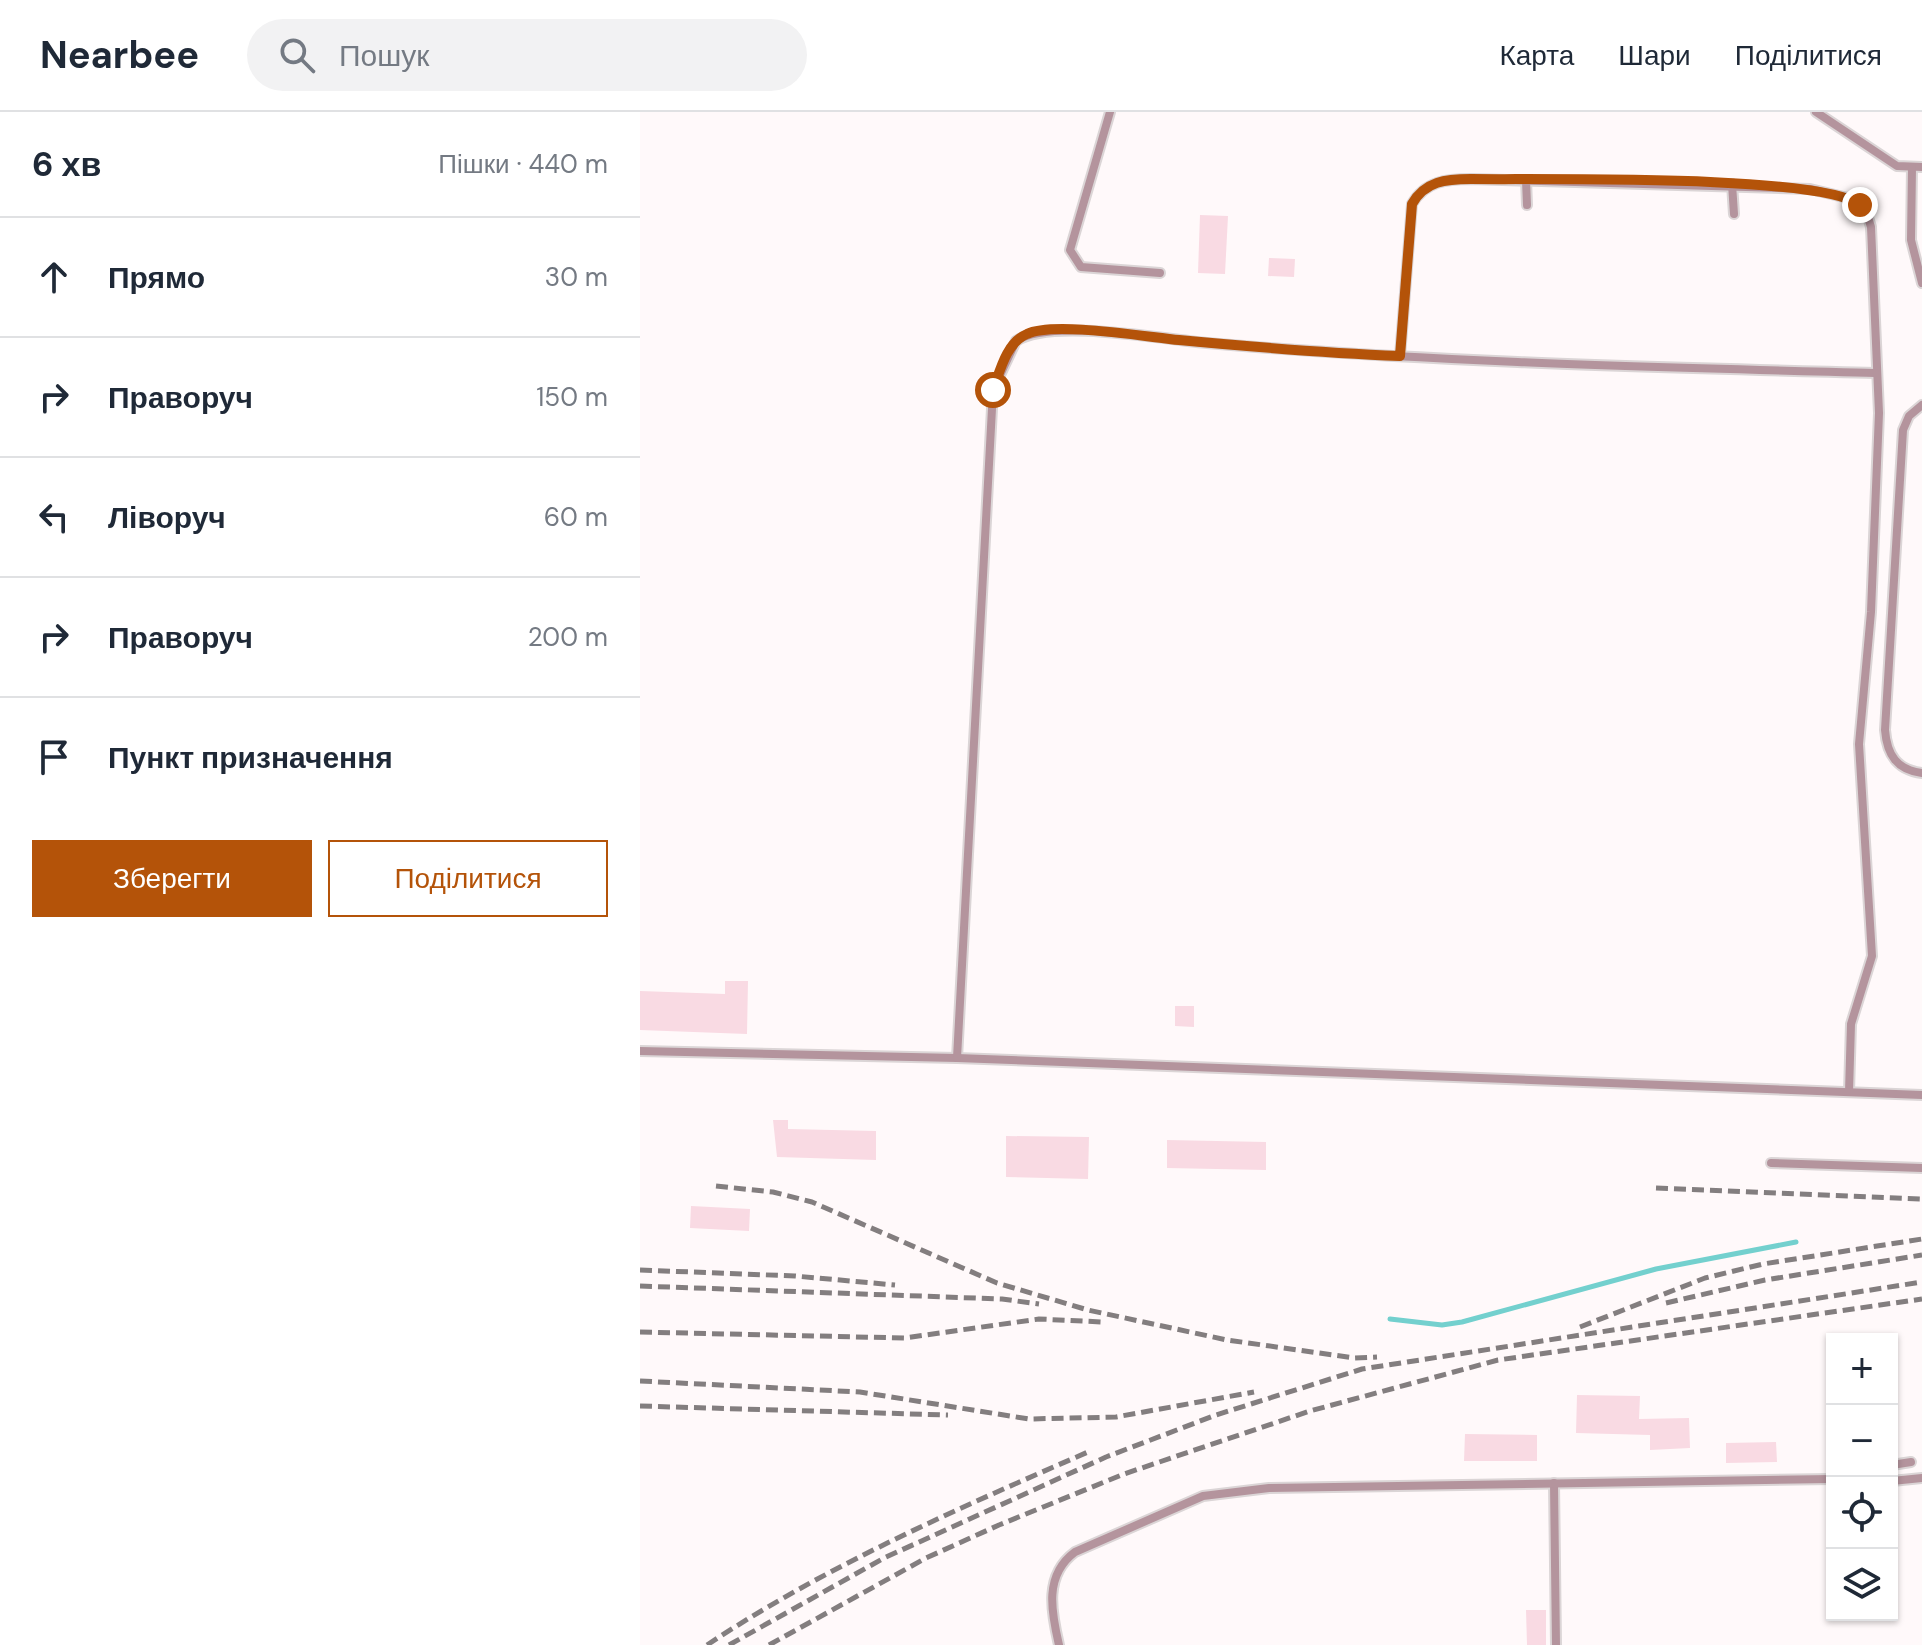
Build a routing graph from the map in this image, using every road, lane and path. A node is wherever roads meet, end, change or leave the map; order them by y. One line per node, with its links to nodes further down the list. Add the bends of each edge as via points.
1 (1110, 112): 8 (lane, via 1070,250 1081,267)
2 (1816, 112): 3 (lane, via 1897,166)
3 (1917, 167): 9 (lane, via 1911,240)
4 (1526, 180): 5 (lane); 6 (lane); 10 (lane, via 1454,179 1430,185 1416,198 1409,217)
5 (1732, 184): 7 (lane); 11 (lane, via 1828,191 1852,199 1866,211 1872,235)
6 (1527, 205)
7 (1734, 214)
8 (1160, 273)
9 (1922, 283)
10 (1400, 356): 11 (lane); 15 (lane, via 1085,331 1040,331 1016,341 993,390)
11 (1875, 373): 16 (lane, via 1875,535 1859,744 1872,956 1851,1024)
12 (1922, 405): 13 (lane, via 1903,430 1885,730 1896,763)
13 (1922, 773)
14 (640, 1051): 15 (lane)
15 (957, 1058): 16 (lane)
16 (1849, 1092): 17 (lane)
17 (1922, 1095)
18 (1771, 1163): 19 (lane)
19 (1922, 1168)
20 (1911, 1462): 21 (lane)
21 (1898, 1464)
22 (1922, 1478): 24 (lane)
23 (1826, 1479): 25 (lane)
24 (1898, 1480)
25 (1554, 1483): 26 (lane, via 1269,1488 1203,1496 1061,1563 1052,1590); 27 (lane)
26 (1059, 1645)
27 (1556, 1645)

